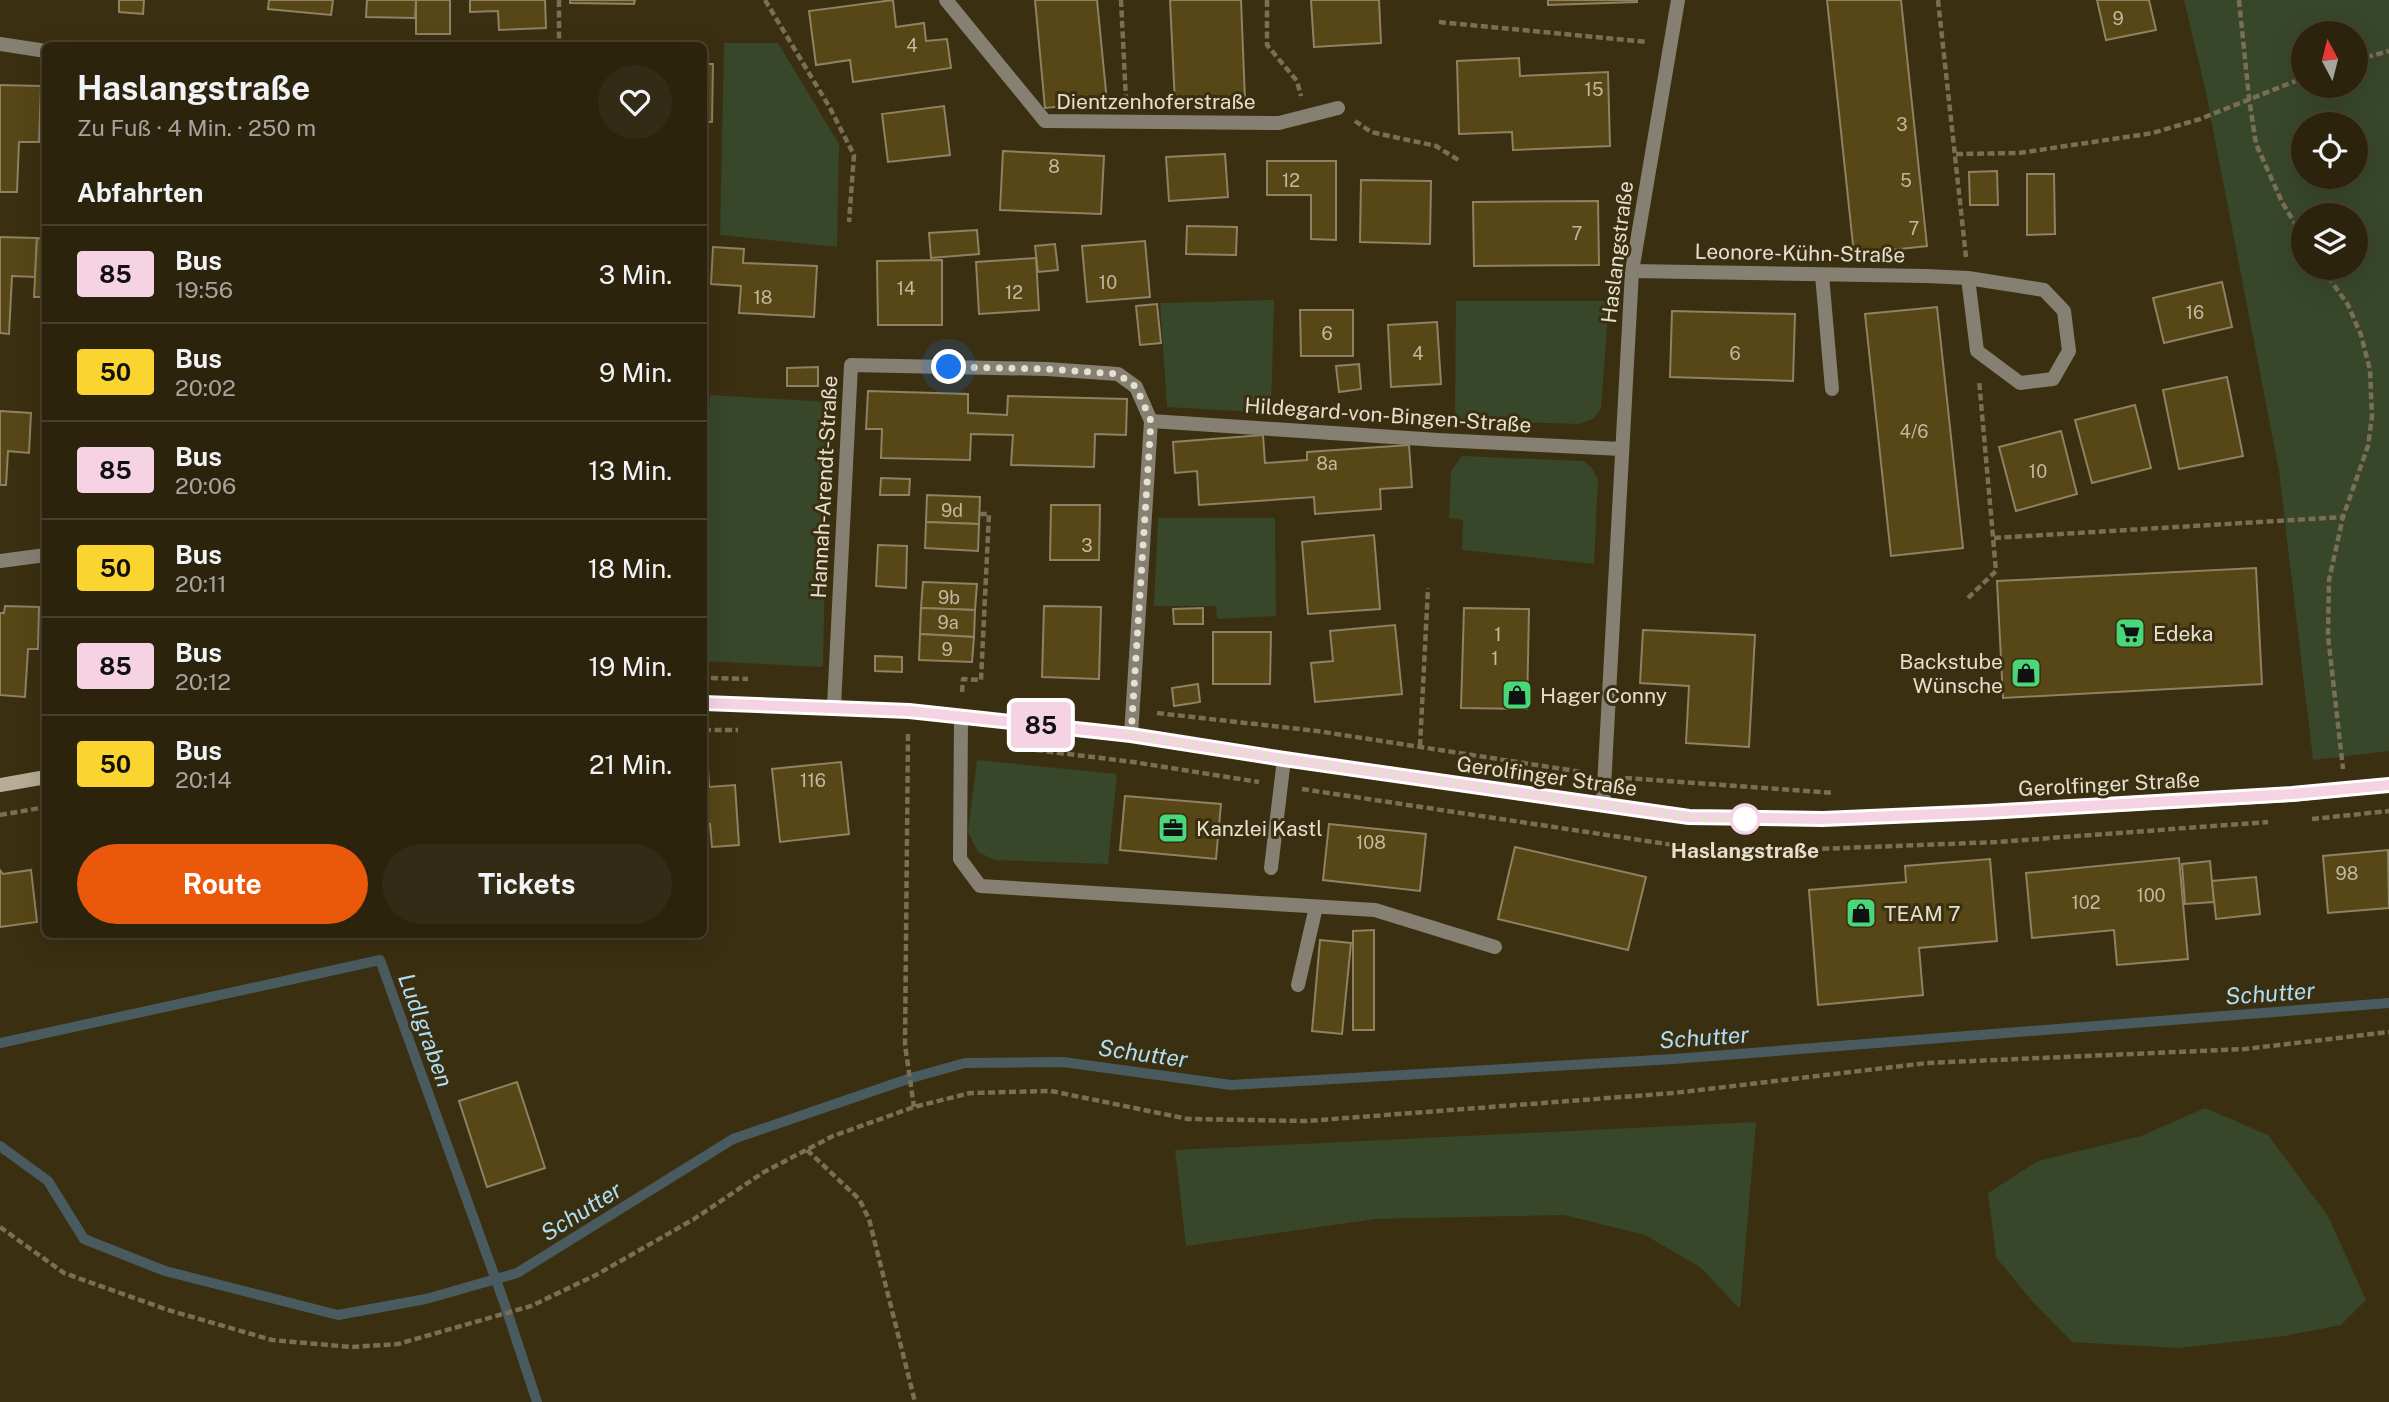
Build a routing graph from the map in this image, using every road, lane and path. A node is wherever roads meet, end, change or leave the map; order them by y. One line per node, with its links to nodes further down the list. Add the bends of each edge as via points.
1 (559, 0): 10 (path)
2 (765, 0): 24 (path, via 854,155)
3 (946, 0): 20 (street, Dientzenhoferstraße, via 1045,121)
4 (1121, 0): 20 (path)
5 (1267, 0): 19 (path, via 1267,45 1297,81)
6 (1678, 0): 12 (street, Haslangstraße)
7 (1938, 0): 21 (path)
8 (2239, 0): 17 (path)
9 (1439, 22): 12 (path)
10 (559, 42)
11 (0, 44): 13 (street)
12 (1670, 44): 25 (street, Haslangstraße)
13 (42, 50)
14 (2389, 51): 15 (path)
15 (2368, 57)
16 (2291, 82): 17 (path)
17 (2249, 98): 21 (path, via 2153,134 2019,153); 23 (path, via 2256,144)
18 (1338, 108): 19 (street, Dientzenhoferstraße); 22 (path, via 1371,132 1436,146)
19 (1307, 116): 20 (street, Dientzenhoferstraße, via 1279,123)
20 (1127, 121)
21 (1956, 153): 27 (path)
22 (1460, 161)
23 (2291, 217)
24 (849, 222)
25 (1632, 271): 26 (street, Leonore-Kühn-Straße); 32 (street, Haslangstraße)
26 (1822, 275): 27 (street, Leonore-Kühn-Straße); 30 (street)
27 (1968, 278): 29 (street); 29 (street, Leonore-Kühn-Straße, via 2044,290 2064,311 2069,351 2053,379 2020,383)
28 (2330, 280): 34 (path, via 2348,305 2370,370 2368,446)
29 (1977, 351): 37 (path)
30 (1832, 389)
31 (1151, 421): 32 (street, Hildegard-von-Bingen-Straße); 54 (street, Hannah-Arendt-Straße, via 1136,387 1118,374 851,365); 56 (street, Hannah-Arendt-Straße)
32 (1622, 449): 62 (street, Haslangstraße)
33 (979, 514): 36 (path, via 989,514)
34 (2343, 517): 37 (path); 61 (path, via 2329,580 2328,636 2343,771)
35 (978, 534): 36 (path)
36 (988, 534): 43 (path)
37 (1994, 538): 41 (path, via 1996,571)
38 (42, 556): 39 (street)
39 (0, 561)
40 (1428, 588): 59 (path)
41 (1968, 598)
42 (976, 600): 43 (path)
43 (985, 600): 45 (path)
44 (975, 620): 45 (path)
45 (984, 621): 47 (path)
46 (974, 646): 47 (path)
47 (982, 646): 51 (path, via 981,680 963,678)
48 (707, 678): 49 (path)
49 (755, 679)
50 (949, 691): 51 (path)
51 (962, 692): 52 (path)
52 (975, 693)
53 (707, 703): 54 (street, Gerolfinger Straße)
54 (834, 706): 55 (street, Gerolfinger Straße)
55 (909, 711): 57 (street, Gerolfinger Straße); 75 (path, via 905,1045)
56 (1133, 711): 58 (street, Hannah-Arendt-Straße); 59 (path)
57 (961, 717): 58 (street, Gerolfinger Straße); 71 (street, via 960,859 979,886)
58 (1131, 735): 60 (street, Gerolfinger Straße)
59 (1420, 746): 62 (path)
60 (1284, 759): 67 (street, Gerolfinger Straße); 70 (street)
61 (2354, 770)
62 (1605, 776): 66 (path); 67 (street, Haslangstraße)
63 (42, 778): 64 (street)
64 (0, 785)
65 (2389, 785): 67 (street, Gerolfinger Straße, via 2101,807 1823,819 1689,817)
66 (1841, 794)
67 (1603, 805)
68 (42, 808): 69 (path)
69 (0, 815)
70 (1271, 868)
71 (1316, 907): 72 (street, via 1375,910); 73 (street)
72 (1495, 947)
73 (1298, 985)
74 (2389, 1032): 75 (path, via 2245,1049 1927,1063 1674,1093 1307,1121 1188,1119 1051,1091 970,1093)
75 (914, 1107): 76 (path)
76 (807, 1150): 77 (path, via 764,1171 694,1219 607,1269 531,1306 398,1344 351,1347 272,1340 168,1310 64,1273); 78 (path, via 859,1199 869,1219)
77 (0, 1227)
78 (915, 1402)

